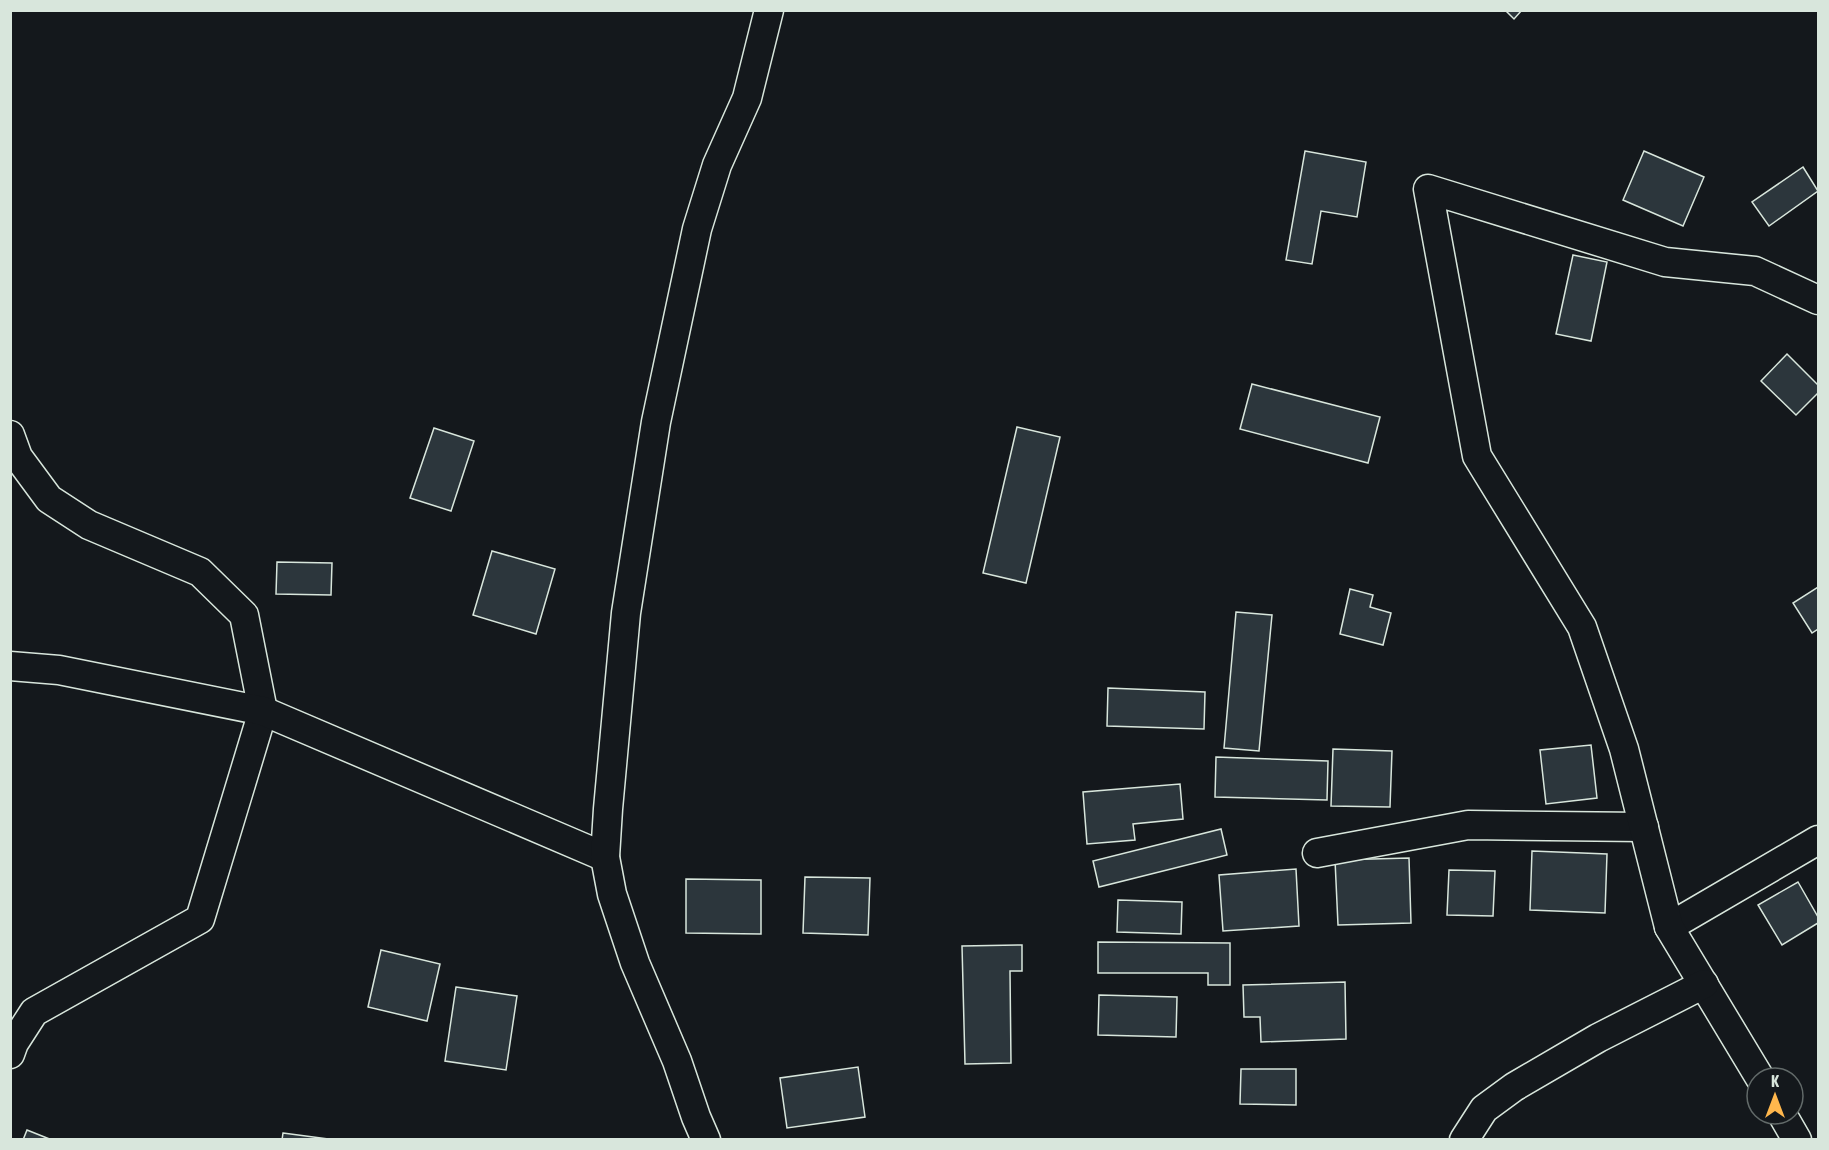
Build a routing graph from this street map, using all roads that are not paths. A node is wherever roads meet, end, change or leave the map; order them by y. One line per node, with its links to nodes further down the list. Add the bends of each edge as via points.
1 (769, 10): 9 (street, via 747,98 717,165 697,229 656,422 626,613)
2 (1818, 300): 6 (street, via 1755,271 1665,262 1428,189 1477,456 1582,627 1624,749)
3 (10, 435): 5 (street, via 18,457 49,499 89,525 200,572 244,615)
4 (10, 666): 5 (street, via 59,670)
5 (263, 711): 9 (street); 12 (street, via 200,919 34,1012)
6 (1644, 827): 8 (street, via 1468,825); 10 (street)
7 (1818, 840): 10 (street)
8 (1317, 853)
9 (605, 856): 15 (street, via 612,894 635,963)
10 (1669, 927): 11 (street)
11 (1704, 984): 13 (street); 16 (street, via 1598,1038 1514,1087 1484,1109)
12 (10, 1054)
13 (1753, 1066)
14 (1789, 1126): 17 (street)
15 (706, 1140)
16 (1464, 1140)
17 (1797, 1140)

